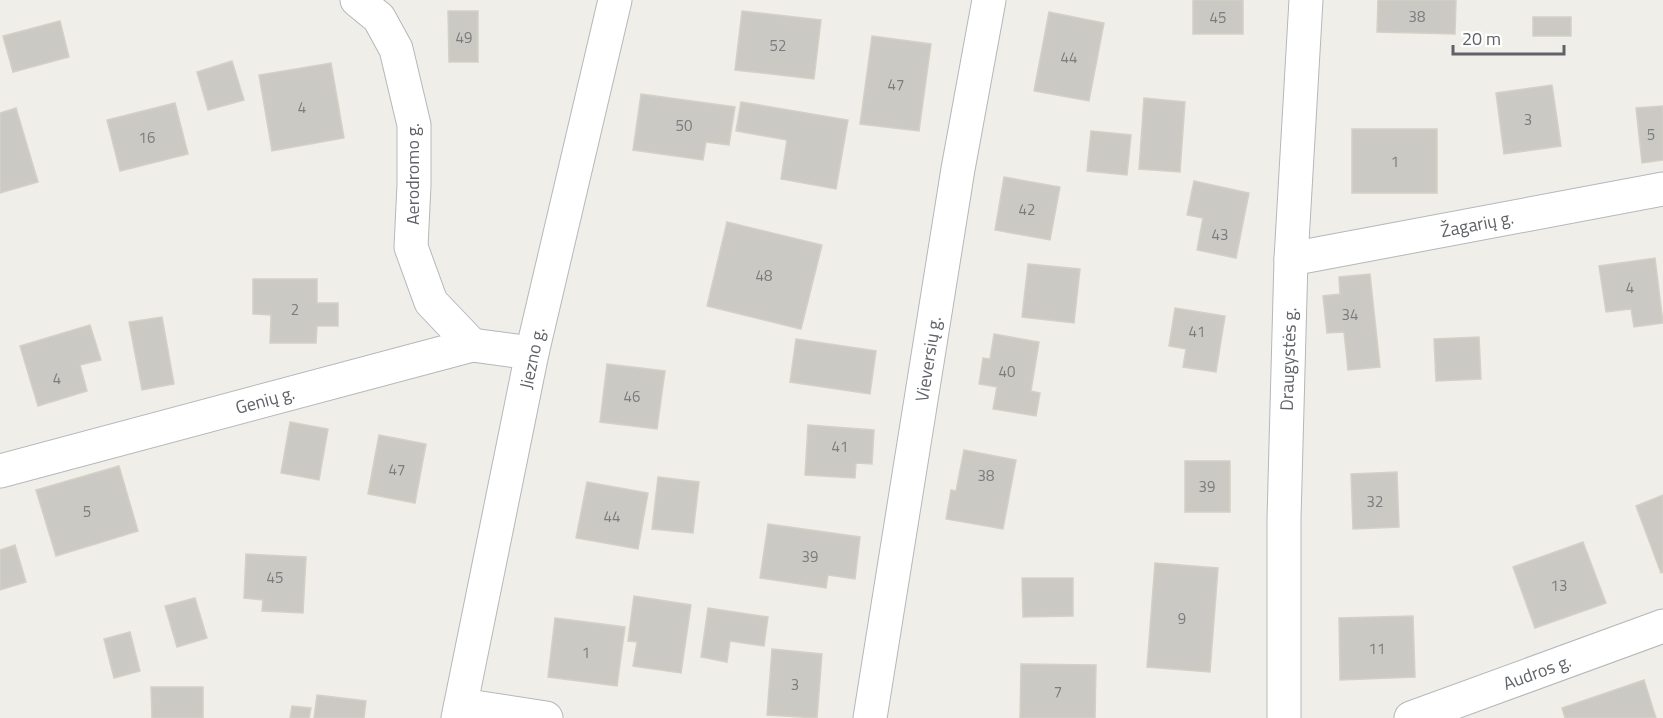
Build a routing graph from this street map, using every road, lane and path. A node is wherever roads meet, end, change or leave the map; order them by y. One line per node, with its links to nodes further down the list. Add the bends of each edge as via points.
1 (357, 0): 7 (street, Aerodromo g., via 379,18 396,49 414,125 411,247 431,302)
2 (615, 0): 8 (street, Jiezno g.)
3 (989, 0): 13 (street, Vieversių g.)
4 (1306, 0): 6 (street, Draugystės g.)
5 (1663, 189): 6 (street, Žagarių g.)
6 (1291, 259): 14 (street, Draugystės g., via 1284,519)
7 (472, 345): 8 (street, Genių g.); 9 (street, Genių g.)
8 (532, 353): 11 (street, Jiezno g.)
9 (0, 471)
10 (1663, 626): 15 (street, Audros g.)
11 (460, 712): 12 (street)
12 (546, 718)
13 (870, 718)
14 (1284, 718)
15 (1411, 718)

